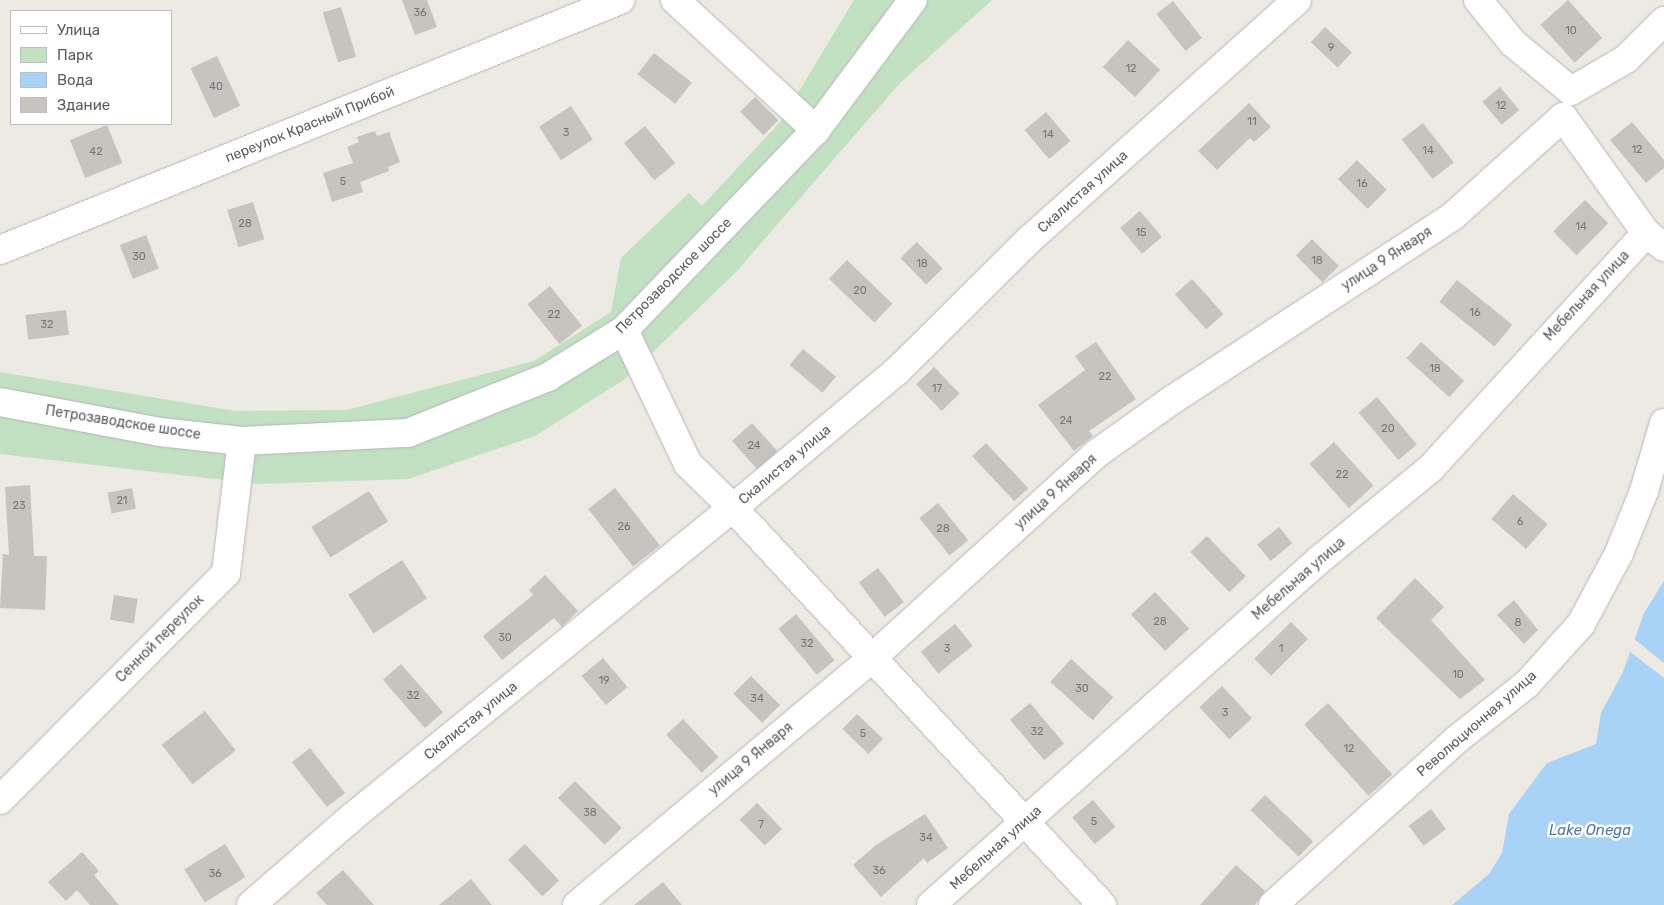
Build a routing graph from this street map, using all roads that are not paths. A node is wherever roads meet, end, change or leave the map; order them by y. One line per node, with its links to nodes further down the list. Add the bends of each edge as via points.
1 (620, 0): 11 (street, переулок Красный Прибой)
2 (675, 0): 9 (street)
3 (912, 0): 9 (street, Петрозаводское шоссе)
4 (1297, 0): 16 (street, Скалистая улица, via 1030,239 897,371)
5 (1478, 0): 7 (street, via 1513,44)
6 (1664, 21): 7 (street, via 1626,59)
7 (1571, 91): 8 (street)
8 (1563, 117): 10 (street); 17 (street, улица 9 Января, via 1453,216 1172,400 1096,454)
9 (816, 130): 12 (street, Петрозаводское шоссе)
10 (1655, 240): 19 (street, Мебельная улица, via 1431,468 1318,560)
11 (0, 250)
12 (624, 330): 15 (street, Петрозаводское шоссе, via 548,377 408,433); 16 (street, via 688,464)
13 (0, 402): 15 (street, Петрозаводское шоссе, via 160,432)
14 (1664, 423): 24 (street, Революционная улица, via 1634,518 1581,624 1527,684 1456,740)
15 (242, 441): 18 (street, Сенной переулок, via 226,573)
16 (733, 508): 17 (street); 20 (street, Скалистая улица, via 351,818)
17 (872, 658): 19 (street); 21 (street, улица 9 Января)
18 (0, 800)
19 (1025, 822): 22 (street, Мебельная улица); 23 (street)
20 (251, 905)
21 (577, 905)
22 (931, 905)
23 (1102, 905)
24 (1273, 905)

